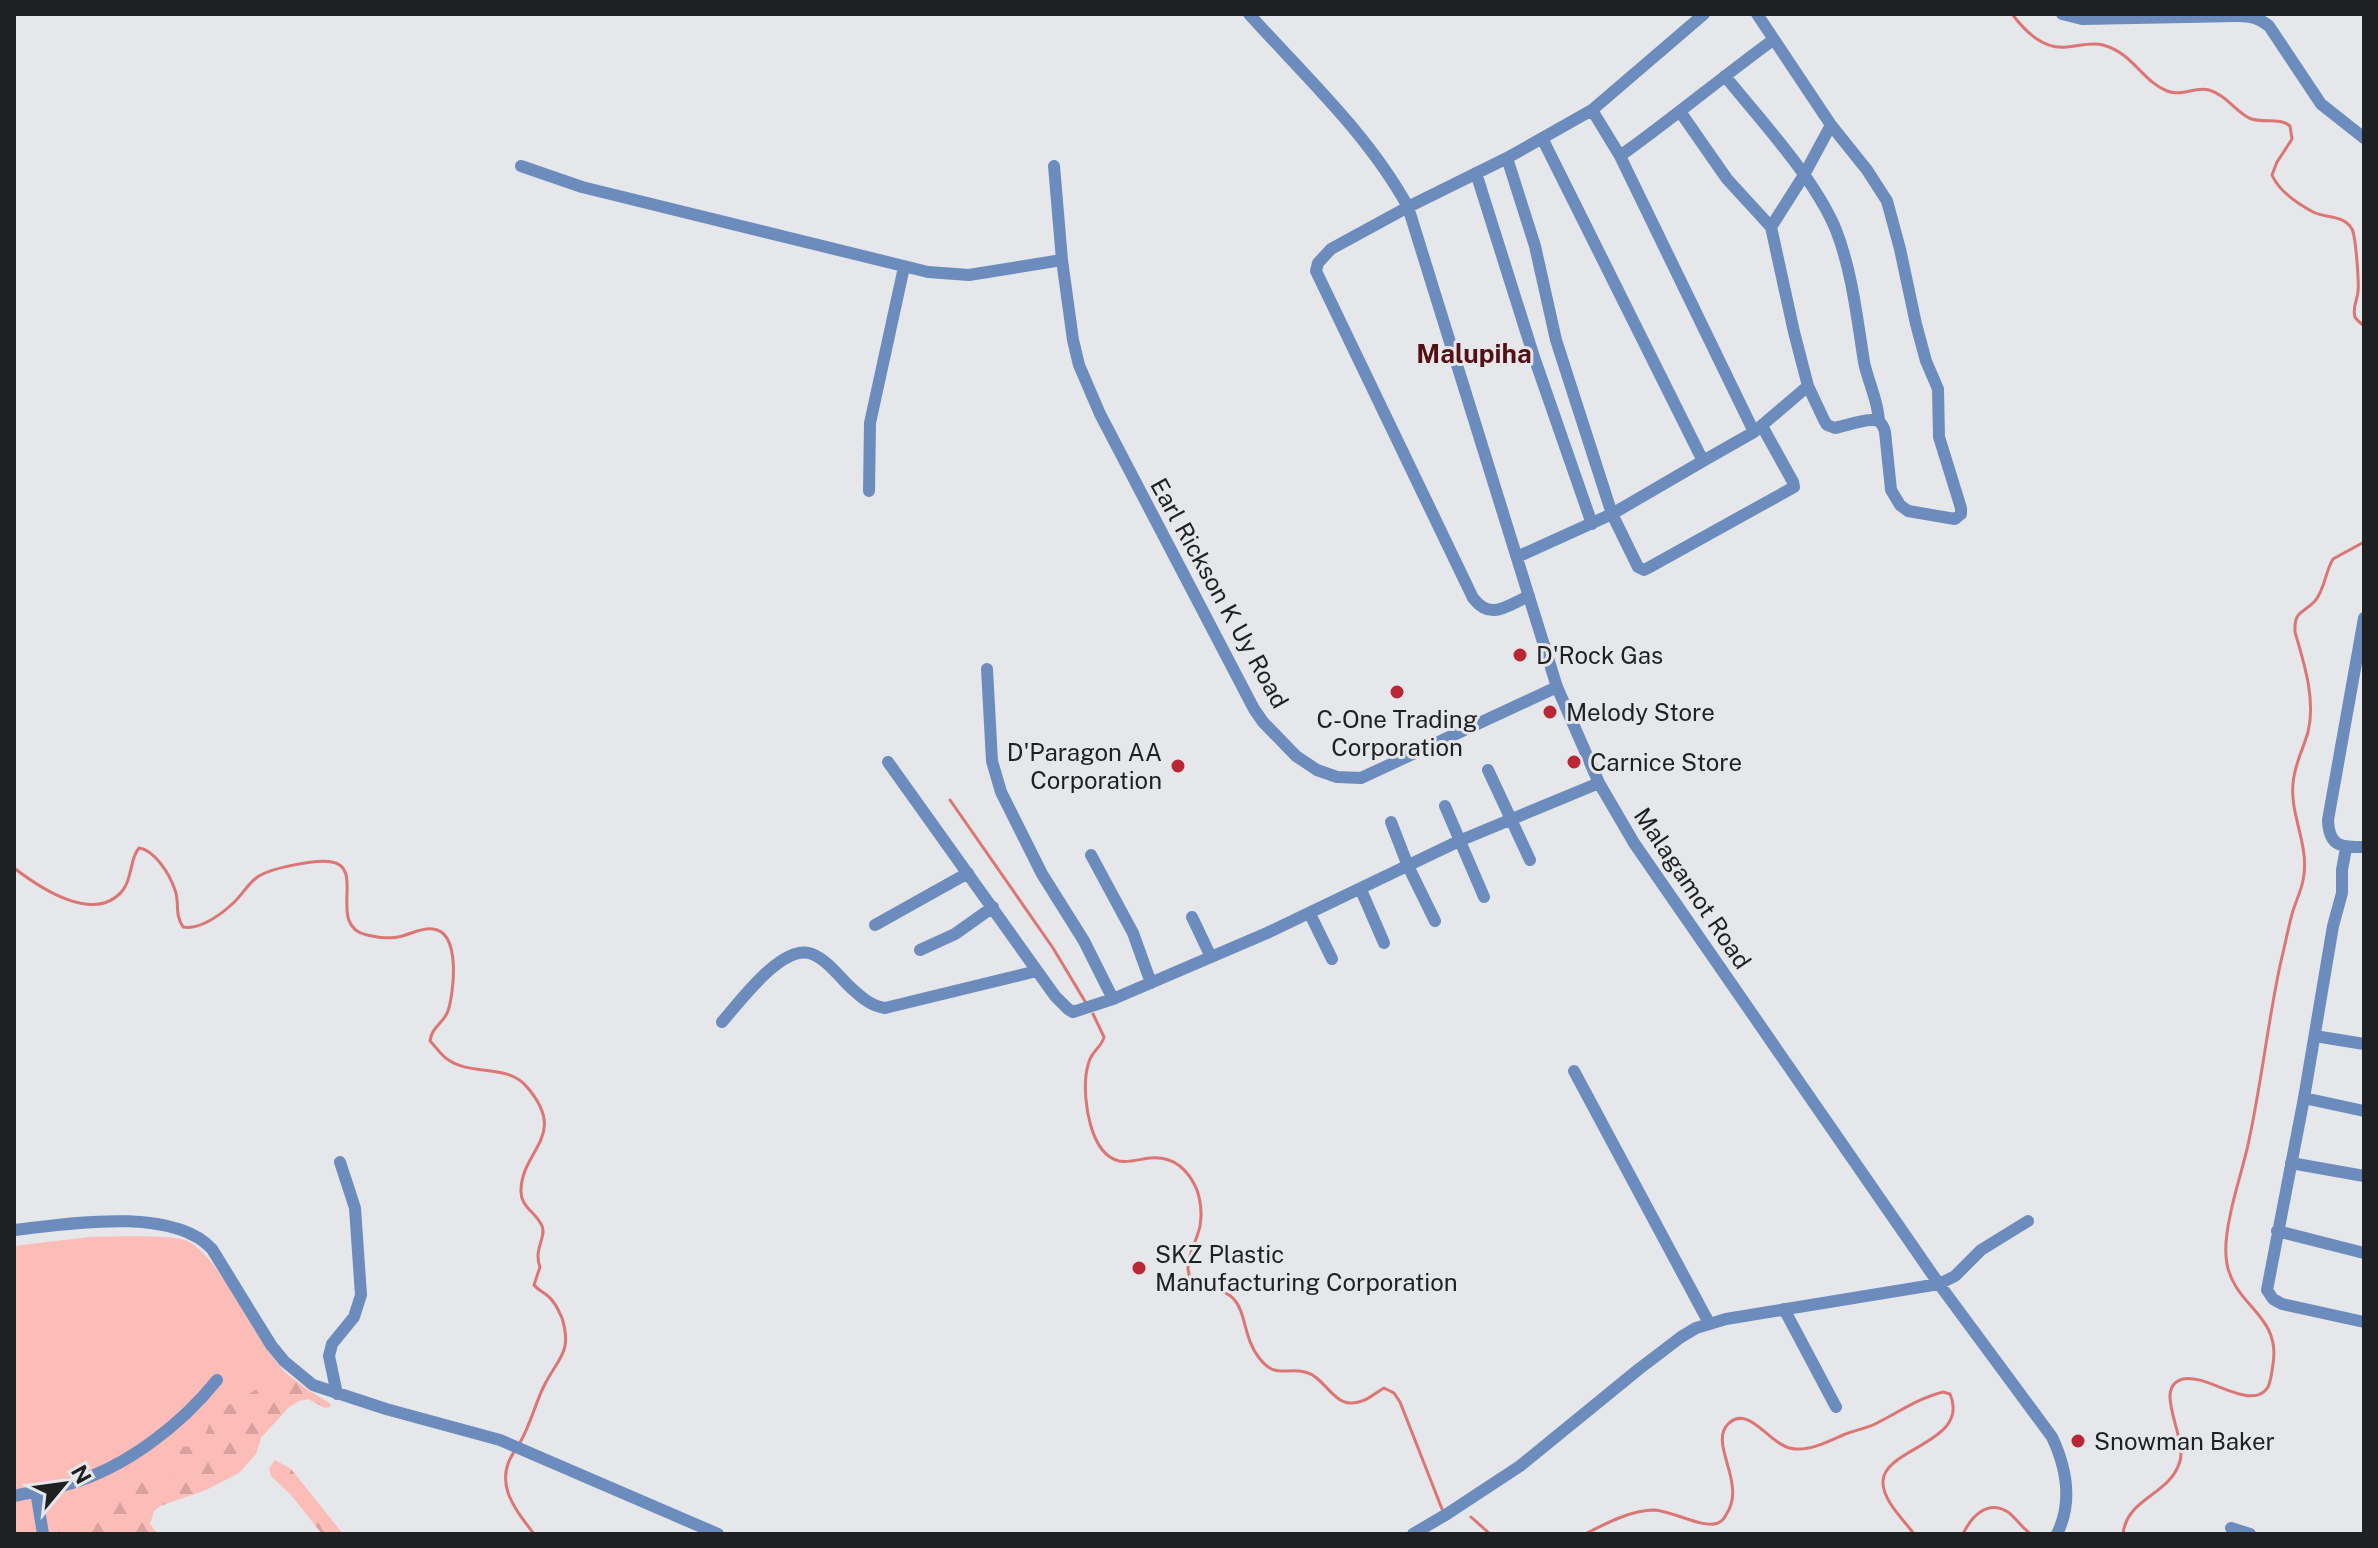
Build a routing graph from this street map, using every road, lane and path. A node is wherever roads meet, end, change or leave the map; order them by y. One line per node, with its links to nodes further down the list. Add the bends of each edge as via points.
1 (1249, 14): 18 (street, Malagamot Road, via 1358,135)
2 (1704, 14): 7 (street)
3 (1757, 14): 5 (street)
4 (2062, 14): 11 (street, via 2082,19 2260,19 2321,104)
5 (1773, 40): 6 (street); 9 (street)
6 (1725, 76): 8 (street); 17 (street)
7 (1592, 110): 10 (street); 12 (street)
8 (1681, 113): 12 (street); 19 (street, via 1727,179)
9 (1831, 125): 17 (street); 23 (street, via 1879,186 1891,211 1916,324 1938,389 1939,437 1961,508 1959,517 1930,516 1900,505 1891,490 1885,432)
10 (1542, 138): 13 (street); 25 (street)
11 (2364, 138)
12 (1620, 156): 24 (street)
13 (1507, 158): 16 (street); 27 (street, via 1535,246 1556,340)
14 (521, 166): 21 (street, via 582,187)
15 (1054, 166): 20 (street, Earl Rickson K Uy Road)
16 (1476, 173): 18 (street); 28 (street)
17 (1804, 175): 19 (street); 23 (street, via 1842,248)
18 (1408, 207): 29 (street, Malagamot Road); 30 (street, via 1331,249 1316,271 1473,598 1490,611)
19 (1771, 227): 22 (street)
20 (1062, 260): 21 (street, via 969,275); 33 (street, Earl Rickson K Uy Road, via 1079,365 1100,414 1254,709 1296,756 1329,775 1361,778)
21 (904, 267): 26 (street, via 870,423)
22 (1808, 386): 23 (street, via 1831,427); 24 (street)
23 (1879, 421)
24 (1758, 429): 25 (street); 27 (street, via 1793,488 1644,570)
25 (1703, 461): 27 (street)
26 (869, 491)
27 (1612, 514): 28 (street)
28 (1592, 524): 29 (street)
29 (1517, 557): 30 (street, Malagamot Road)
30 (1529, 596): 33 (street, Malagamot Road)
31 (2364, 618): 42 (street, via 2328,820 2331,837)
32 (987, 669): 60 (street, via 992,761 1001,792)
33 (1557, 687): 36 (street, Malagamot Road)
34 (888, 762): 46 (street)
35 (1488, 770): 38 (street)
36 (1599, 783): 38 (street); 74 (street, Malagamot Road, via 1634,843)
37 (1445, 806): 40 (street)
38 (1510, 819): 40 (street); 44 (street)
39 (1391, 822): 45 (street)
40 (1459, 841): 45 (street); 48 (street)
41 (2364, 847): 42 (street)
42 (2346, 848): 62 (street)
43 (1091, 855): 59 (street, via 1133,933)
44 (1530, 860)
45 (1408, 866): 47 (street); 52 (street)
46 (968, 873): 49 (street); 53 (street)
47 (1361, 890): 50 (street); 54 (street)
48 (1484, 897)
49 (993, 907): 55 (street); 58 (street)
50 (1310, 914): 56 (street); 57 (street)
51 (1192, 917): 56 (street)
52 (1435, 921)
53 (875, 925)
54 (1384, 943)
55 (920, 950)
56 (1211, 957): 59 (street)
57 (1332, 959)
58 (1037, 971): 60 (street, via 1073,1012); 61 (street, via 885,1008 866,1001 823,959 804,951 774,967)
59 (1151, 983): 60 (street)
60 (1113, 999)
61 (722, 1022)
62 (2315, 1036): 63 (street); 65 (street)
63 (2364, 1044)
64 (1574, 1071): 77 (street)
65 (2304, 1098): 66 (street); 68 (street)
66 (2364, 1111)
67 (340, 1162): 79 (street, via 355,1208 361,1295 354,1317 329,1356)
68 (2291, 1163): 69 (street); 72 (street)
69 (2364, 1176)
70 (2028, 1221): 74 (street)
71 (14, 1230): 79 (street, via 110,1221 191,1232 212,1249 284,1361 313,1385)
72 (2277, 1231): 73 (street); 76 (street, via 2269,1295 2282,1304)
73 (2364, 1253)
74 (1939, 1284): 75 (street); 84 (street, Malagamot Road, via 2058,1450 2067,1490)
75 (1784, 1309): 77 (street); 80 (street)
76 (2364, 1322)
77 (1709, 1323): 87 (street, via 1681,1337 1520,1466)
78 (217, 1380): 81 (street, via 181,1420 122,1460 93,1476)
79 (337, 1394): 86 (street, via 500,1440)
80 (1836, 1407)
81 (36, 1491): 82 (street); 85 (street)
82 (14, 1496)
83 (2231, 1528): 88 (street)
84 (2058, 1531)
85 (43, 1534)
86 (718, 1534)
87 (1413, 1534)
88 (2250, 1534)

